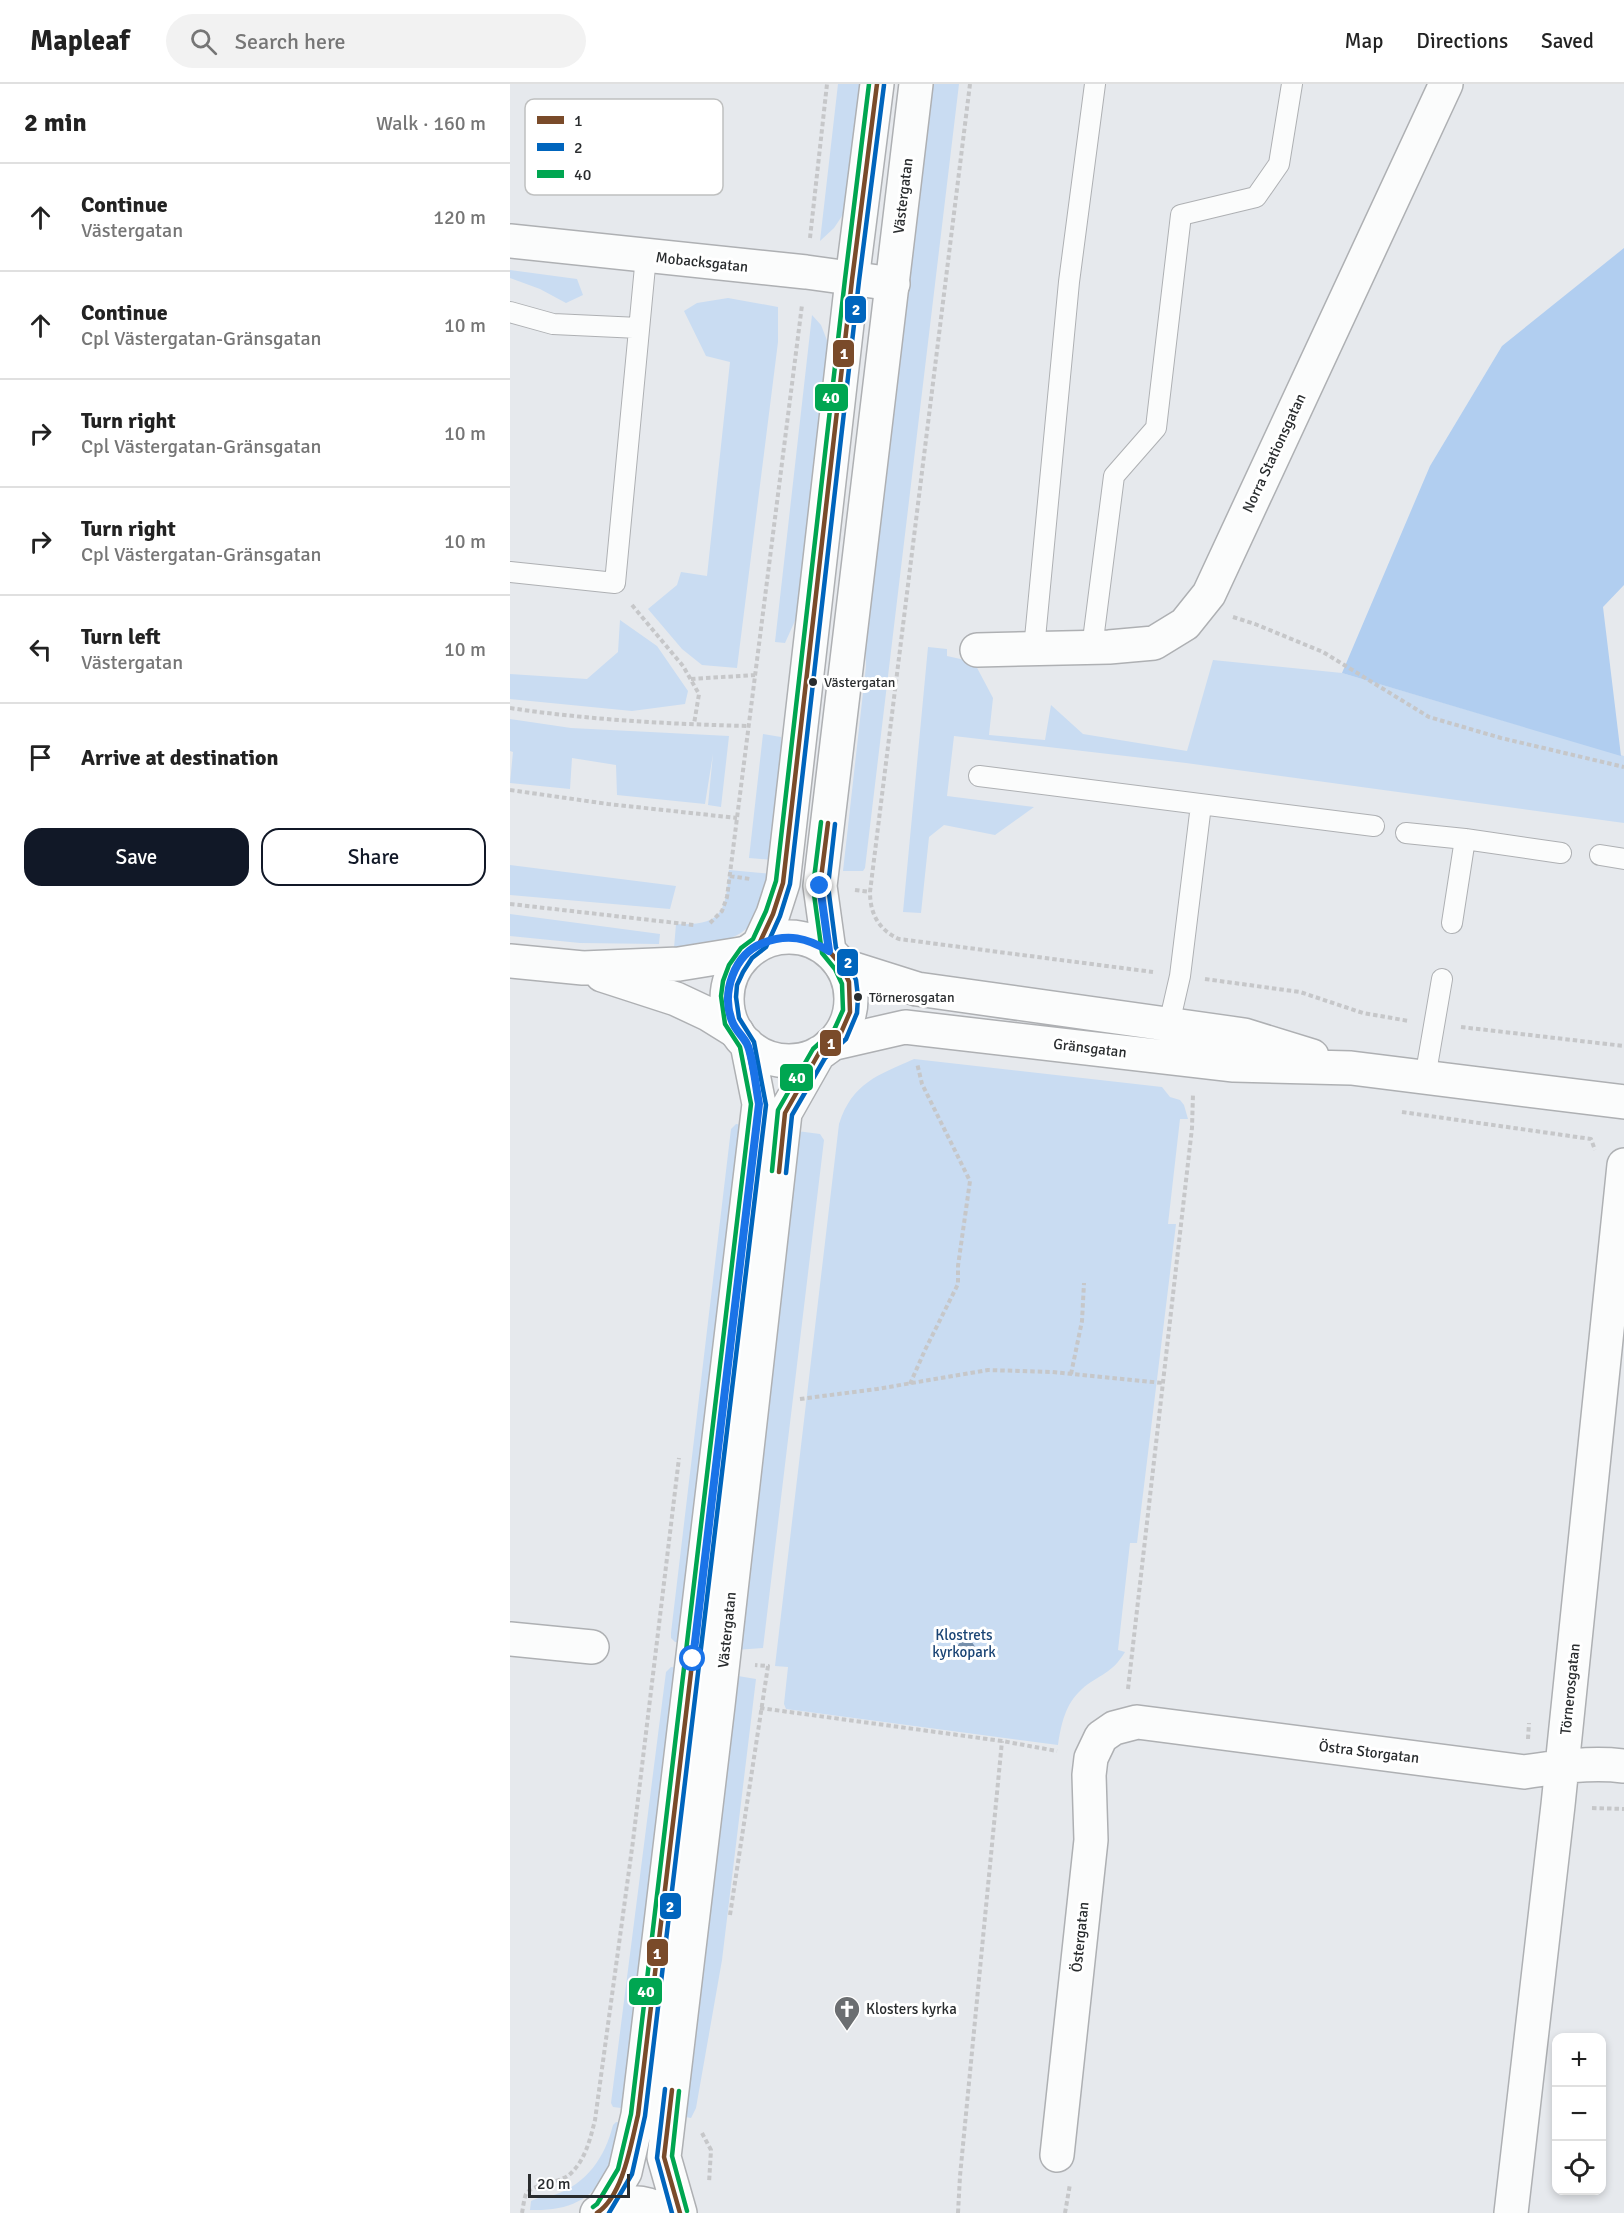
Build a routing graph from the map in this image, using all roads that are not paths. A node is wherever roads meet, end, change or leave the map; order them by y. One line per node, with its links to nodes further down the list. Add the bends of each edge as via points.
1 (877, 84): 8 (street)
2 (916, 84): 9 (street, Västergatan)
3 (1095, 84): 14 (lane, via 1069,282)
4 (1292, 84): 13 (lane, via 1279,164 1256,197 1181,215 1156,428 1114,476)
5 (1446, 84): 13 (street, Norra Stationsgatan, via 1209,594 1185,624 1154,643)
6 (510, 241): 7 (street, Mobacksgatan)
7 (646, 256): 8 (street, Mobacksgatan); 11 (lane)
8 (852, 280): 9 (street, Mobacksgatan); 25 (street, via 783,883 774,914)
9 (893, 284): 26 (street, Västergatan, via 820,886)
10 (510, 312): 11 (lane, via 553,324)
11 (639, 328): 12 (lane, via 615,583)
12 (510, 572)
13 (1092, 648): 14 (street, Norra Stationsgatan)
14 (1034, 649): 15 (street, Norra Stationsgatan)
15 (977, 650)
16 (979, 776): 17 (lane)
17 (1201, 805): 18 (lane); 30 (lane, via 1180,976)
18 (1374, 826)
19 (1407, 833): 20 (lane)
20 (1465, 838): 21 (lane); 24 (lane)
21 (1561, 854)
22 (1600, 855): 23 (lane)
23 (1624, 859)
24 (1452, 923)
25 (753, 949): 26 (street, via 777,938 796,937 813,942); 28 (street, via 679,964); 31 (street, via 736,968 728,997 732,1021)
26 (835, 958): 30 (street, Gränsgatan, via 916,989); 32 (street, via 849,981 850,1012 840,1035)
27 (510, 961): 28 (street)
28 (583, 968): 31 (street, via 676,999 708,1014)
29 (1442, 979): 34 (lane)
30 (1169, 1024): 33 (street, Gränsgatan, via 1244,1035)
31 (742, 1038): 32 (street, via 768,1057 782,1060 795,1060); 43 (street, Västergatan, via 759,1104 638,2115 626,2172)
32 (825, 1048): 33 (street, Gränsgatan, via 905,1027 1234,1065); 45 (street, Västergatan, via 785,1113 664,2157)
33 (1351, 1068): 34 (street, Gränsgatan)
34 (1425, 1078): 35 (street, Gränsgatan)
35 (1624, 1102)
36 (1624, 1166): 40 (street, Törnerosgatan)
37 (510, 1639): 38 (street)
38 (592, 1647)
39 (1119, 1726): 40 (street, Östra Storgatan, via 1137,1722 1524,1772); 42 (street, Östergatan, via 1101,1737 1091,1758 1091,1840)
40 (1561, 1766): 41 (street, Östra Storgatan); 46 (street, Törnerosgatan)
41 (1624, 1766)
42 (1064, 2169)
43 (600, 2211): 44 (street, via 640,2203)
44 (667, 2213)
45 (680, 2213)
46 (1511, 2213)

